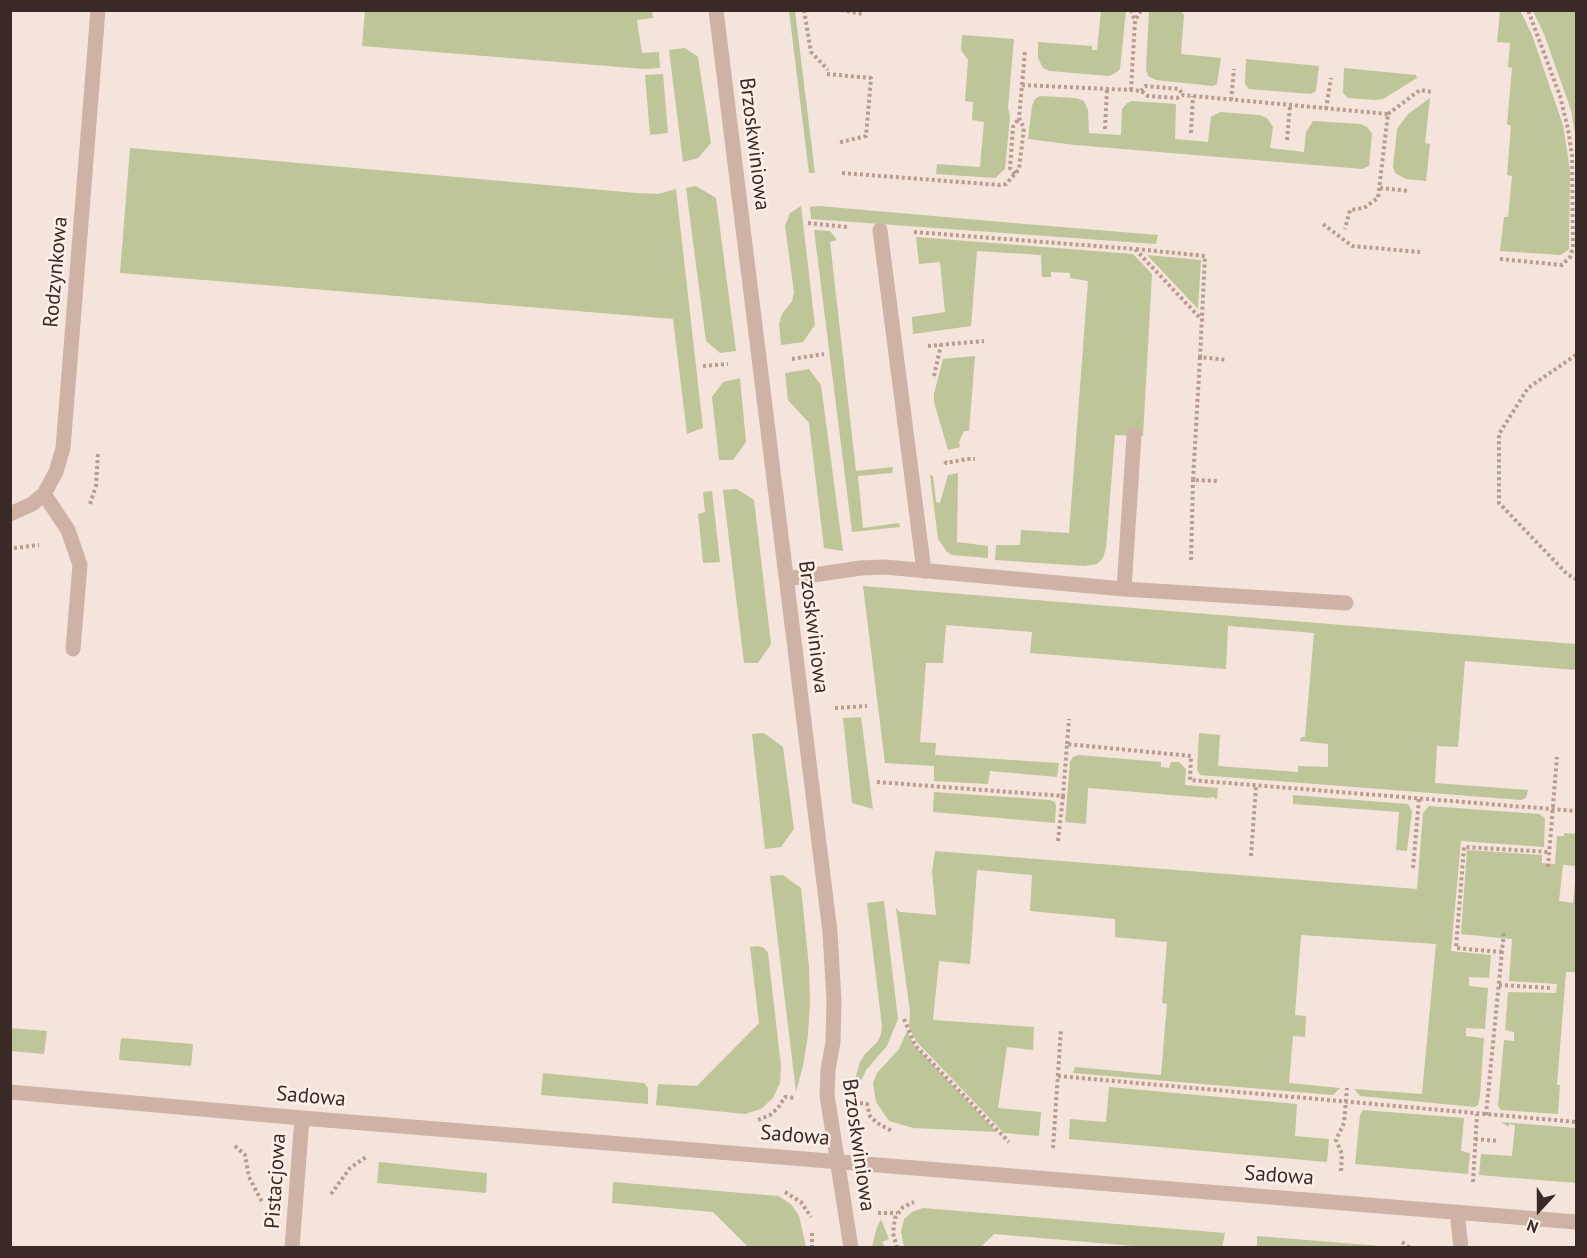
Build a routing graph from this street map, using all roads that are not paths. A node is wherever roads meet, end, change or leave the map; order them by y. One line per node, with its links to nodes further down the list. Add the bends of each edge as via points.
1 (98, 10): 5 (street, Rodzynkowa, via 63,448)
2 (716, 10): 8 (street, Brzoskwiniowa)
3 (880, 230): 7 (street)
4 (1134, 435): 9 (street)
5 (44, 494): 6 (street); 11 (street, via 68,530 80,565)
6 (10, 514)
7 (924, 571): 8 (street, via 861,568); 9 (street)
8 (786, 579): 14 (street, Brzoskwiniowa, via 830,932 834,1001 828,1101)
9 (1124, 589): 10 (street)
10 (1346, 603)
11 (73, 649)
12 (10, 1092): 13 (street, Sadowa)
13 (302, 1118): 14 (street, Sadowa); 17 (street, Pistacjowa)
14 (836, 1161): 15 (street, Sadowa); 18 (street, Brzoskwiniowa)
15 (1457, 1212): 16 (street, Sadowa); 19 (street)
16 (1576, 1222)
17 (292, 1248)
18 (851, 1248)
19 (1461, 1248)

